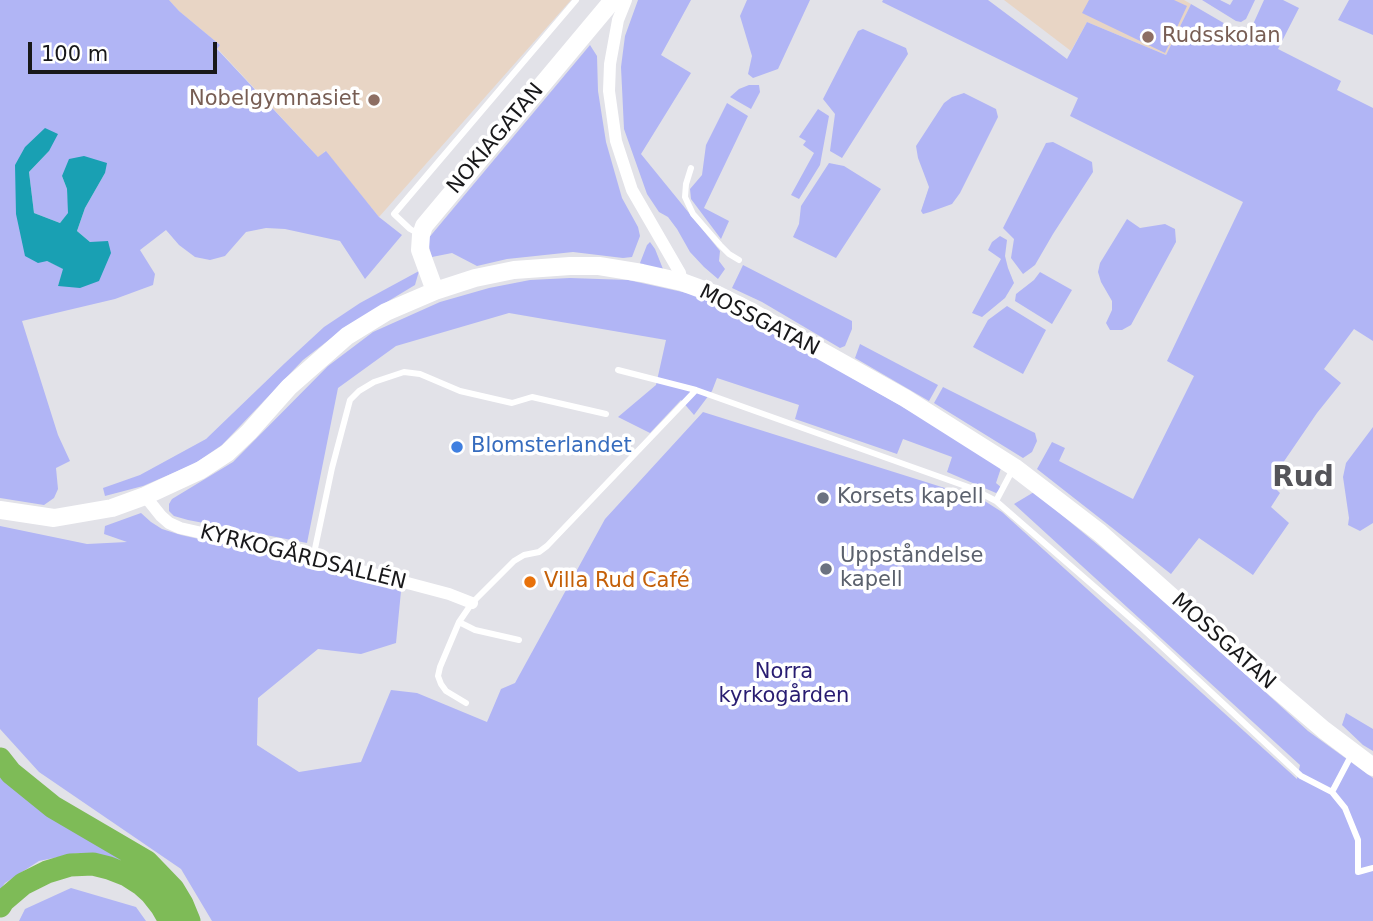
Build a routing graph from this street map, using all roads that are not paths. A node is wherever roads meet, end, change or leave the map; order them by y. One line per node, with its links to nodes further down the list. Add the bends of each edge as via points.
1 (576, 0): 5 (lane, via 394,214)
2 (613, 0): 5 (street, NOKIAGATAN, via 431,216)
3 (626, 0): 7 (street, via 610,64 616,141 632,190)
4 (691, 168): 6 (lane, via 685,197 720,245)
5 (421, 235): 8 (street, via 422,258)
6 (739, 260)
7 (682, 282): 8 (street, MOSSGATAN, via 622,269 570,266 514,270); 12 (street, MOSSGATAN, via 750,311 905,398)
8 (435, 291): 13 (street, MOSSGATAN, via 386,312 347,336 289,387 227,453)
9 (618, 370): 10 (lane)
10 (696, 390): 14 (lane, via 971,488); 17 (lane, via 547,546 514,561)
11 (606, 414): 16 (lane, via 532,397 512,403 460,391 420,374 404,372 374,382 350,400)
12 (1014, 467): 14 (lane); 21 (street, MOSSGATAN, via 1100,533)
13 (145, 496): 15 (street, MOSSGATAN, via 112,509 68,517); 16 (street, KYRKOGÅRDSALLÉN, via 160,516 180,528)
14 (996, 501): 24 (lane, via 1301,776)
15 (0, 510)
16 (313, 558): 17 (street, KYRKOGÅRDSALLÉN)
17 (472, 603): 18 (lane)
18 (459, 622): 19 (lane); 20 (lane, via 438,676 446,691)
19 (519, 640)
20 (466, 703)
21 (1353, 752): 23 (street, MOSSGATAN); 24 (lane)
22 (0, 759): 28 (highway, via 53,807 147,862 173,889)
23 (1373, 767)
24 (1332, 792): 25 (lane, via 1345,808 1358,840 1358,872)
25 (1373, 868)
26 (0, 906): 27 (highway, via 23,884 47,872 93,864 141,884)
27 (170, 921)
28 (189, 921)

